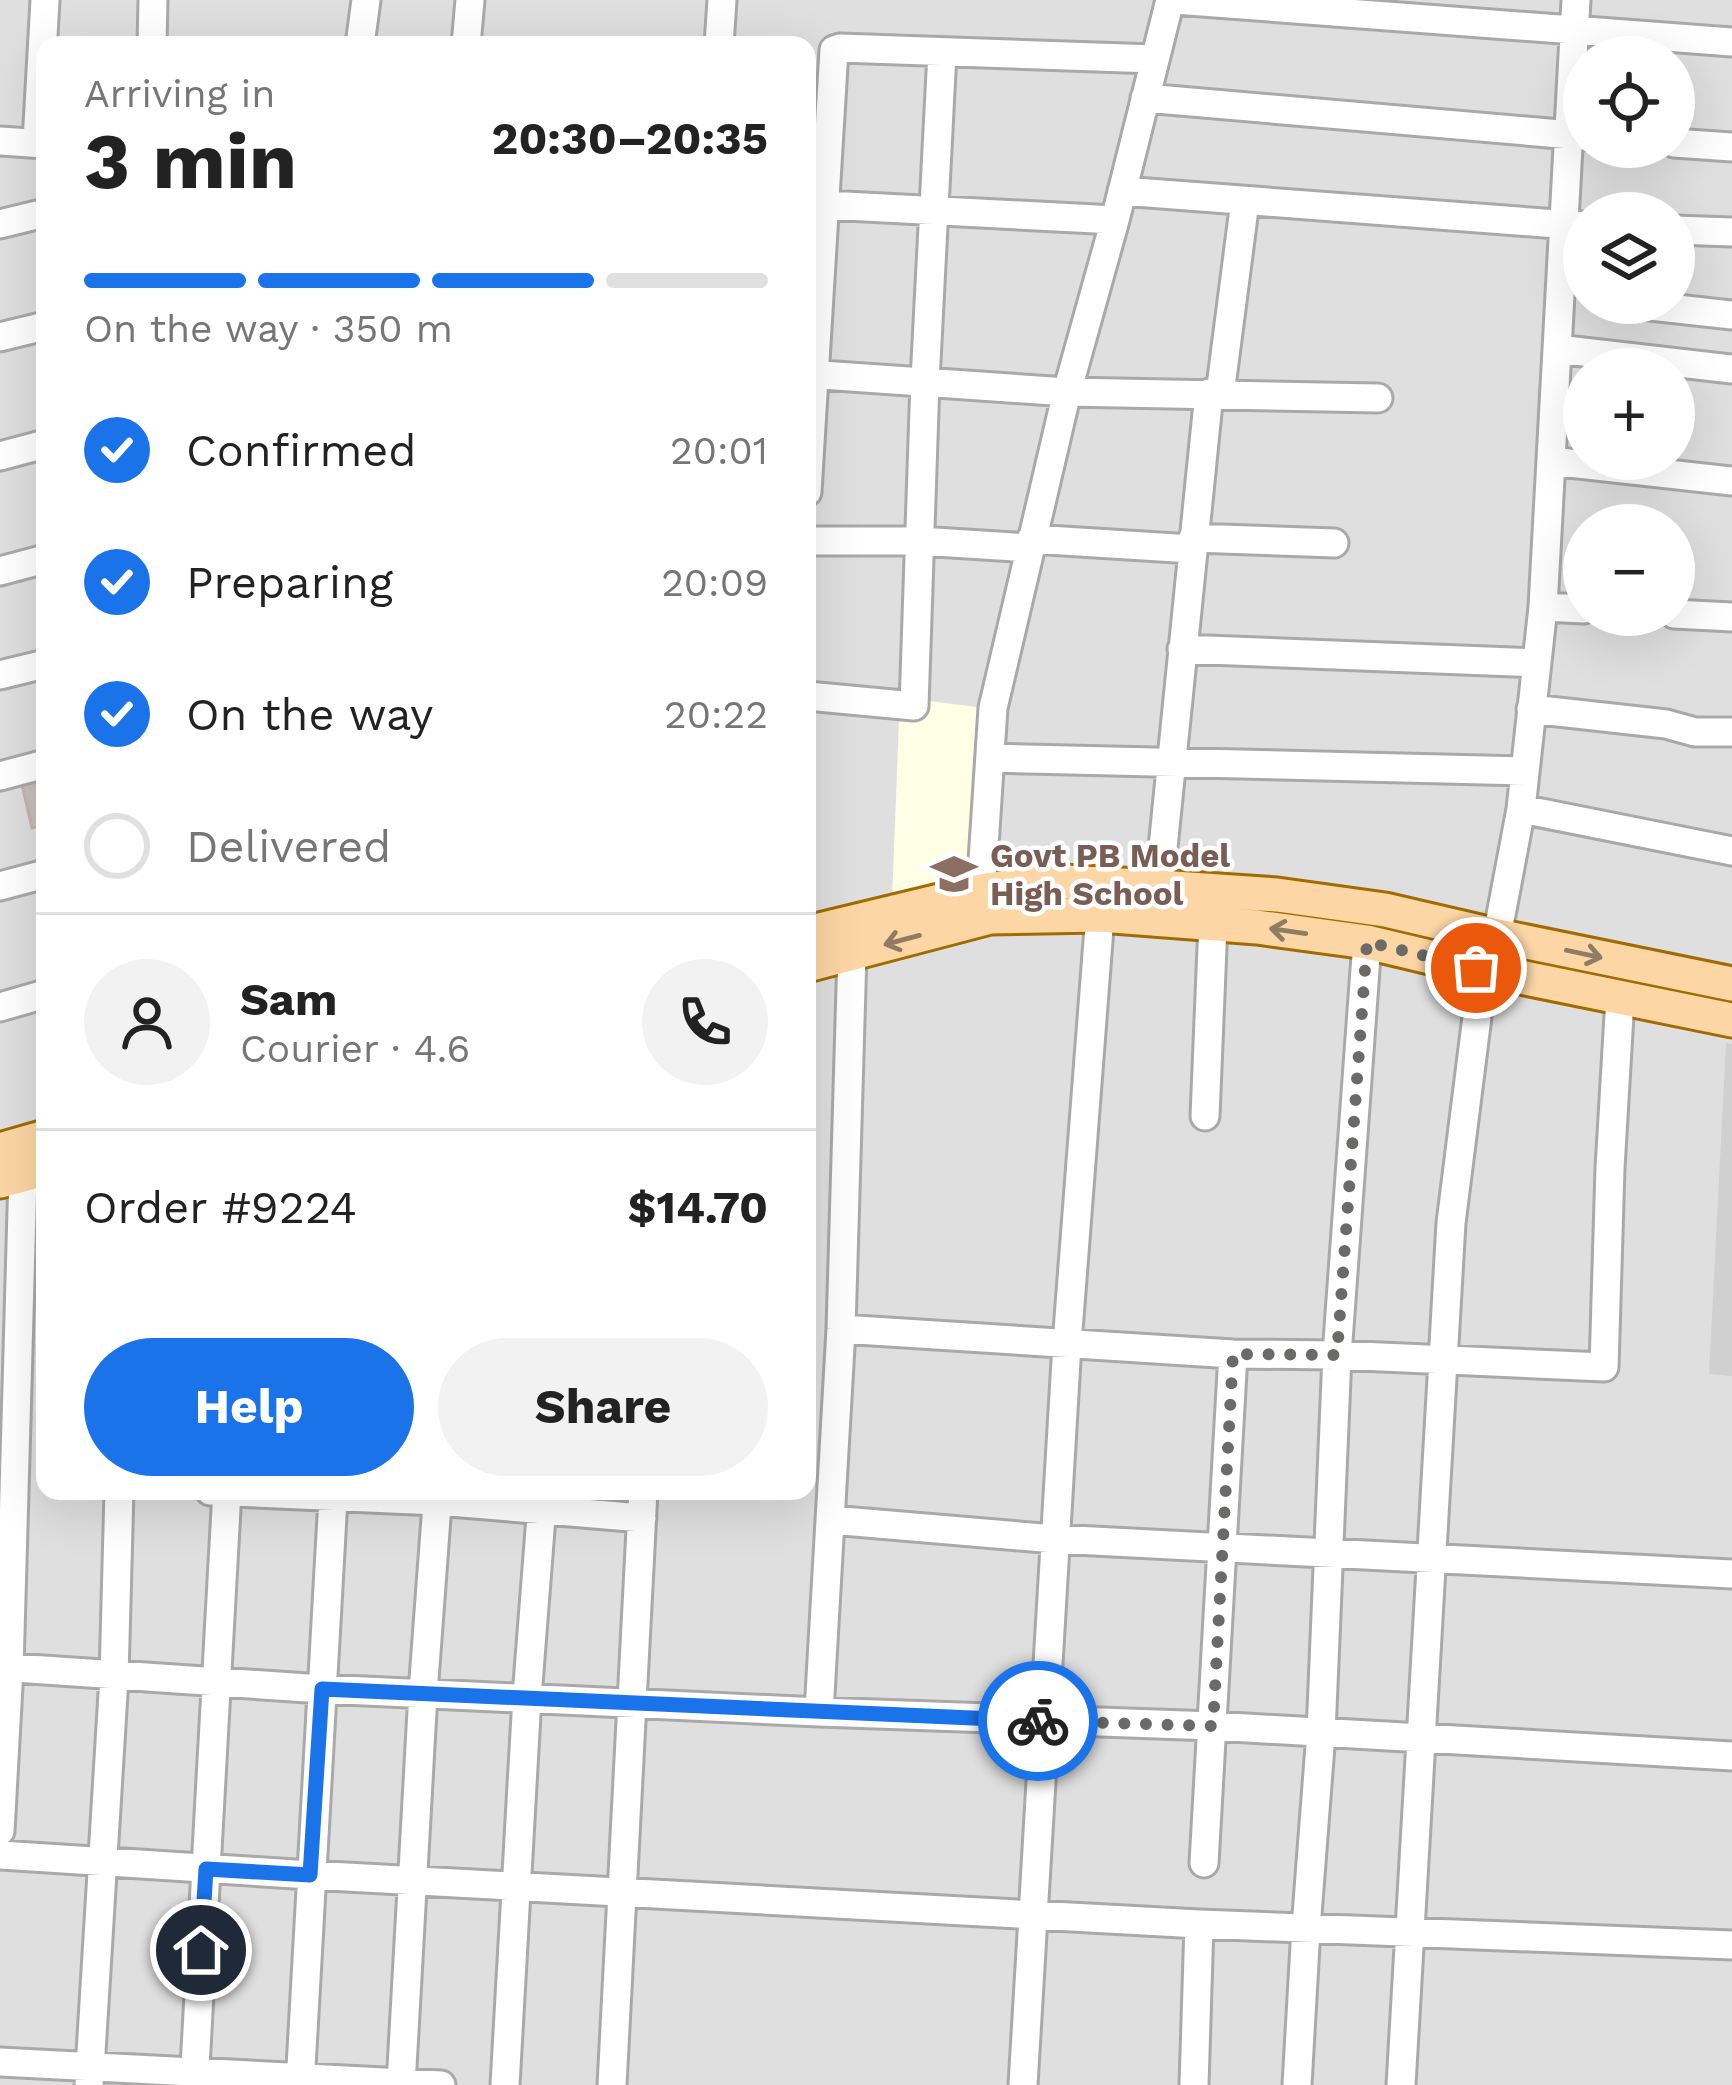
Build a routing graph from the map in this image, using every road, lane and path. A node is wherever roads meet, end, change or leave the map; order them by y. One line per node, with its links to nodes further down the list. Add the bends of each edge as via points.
1 (45, 0): 9 (street)
2 (153, 0): 10 (street)
3 (366, 0): 11 (street)
4 (470, 0): 12 (street)
5 (722, 0): 13 (street)
6 (1172, 0): 8 (street); 17 (street)
7 (1576, 0): 8 (street)
8 (1574, 30): 14 (street); 15 (street)
9 (44, 36)
10 (152, 36)
11 (361, 36)
12 (467, 36)
13 (720, 36)
14 (1574, 36)
15 (1732, 42)
16 (942, 53): 17 (street); 25 (street, via 834,50); 28 (street)
17 (1155, 59): 18 (street)
18 (1145, 98): 19 (street); 24 (street)
19 (1563, 135)
20 (0, 141): 21 (street)
21 (36, 144)
22 (1695, 144): 23 (street)
23 (1732, 147)
24 (1122, 191): 26 (street); 30 (street)
25 (816, 196)
26 (1245, 201): 32 (street); 45 (street)
27 (816, 204): 28 (street)
28 (934, 210): 30 (street); 43 (street)
29 (36, 215): 31 (street)
30 (1115, 220): 44 (street)
31 (0, 224)
32 (1563, 224)
33 (1695, 231): 34 (street)
34 (1732, 232)
35 (1695, 311): 36 (street)
36 (1732, 315)
37 (1564, 324): 40 (street)
38 (36, 328): 39 (street)
39 (0, 337)
40 (1557, 349): 41 (street); 49 (street)
41 (1732, 369)
42 (816, 374): 43 (street)
43 (925, 381): 44 (street); 52 (street)
44 (1067, 392): 45 (street); 53 (street)
45 (1215, 394): 46 (street); 54 (street)
46 (1378, 398)
47 (36, 446): 48 (street)
48 (0, 456)
49 (1551, 461): 50 (street); 58 (street)
50 (1732, 481)
51 (816, 541): 52 (street)
52 (919, 541): 53 (street); 66 (street, via 914,706)
53 (1030, 543): 54 (street); 69 (street, via 993,708)
54 (1192, 543): 55 (street); 62 (street)
55 (1334, 543)
56 (36, 561): 57 (street)
57 (0, 571)
58 (1543, 607): 59 (street); 63 (street)
59 (1563, 608)
60 (1695, 615): 61 (street)
61 (1732, 616)
62 (1182, 650): 63 (street); 70 (street)
63 (1537, 663): 67 (street)
64 (36, 666): 65 (street)
65 (0, 675)
66 (816, 697)
67 (1532, 709): 68 (street); 72 (street)
68 (1732, 731)
69 (990, 758): 70 (street); 79 (street)
70 (1171, 763): 72 (street); 78 (street)
71 (36, 766): 73 (street)
72 (1525, 771): 74 (street)
73 (0, 776)
74 (1521, 808): 75 (street); 83 (street)
75 (1732, 851)
76 (36, 876): 77 (street)
77 (0, 886)
78 (1159, 886): 79 (main road, via 1044,881); 83 (main road, via 1384,910)
79 (981, 891): 82 (main road)
80 (1100, 915): 81 (main road); 85 (main road, one-way to 85, via 990,916); 96 (street)
81 (1213, 923): 84 (main road, one-way to 81); 93 (street)
82 (816, 931)
83 (1497, 936): 88 (main road, one-way to 88)
84 (1367, 942): 87 (main road); 98 (street)
85 (852, 953): 86 (main road); 95 (street)
86 (816, 963)
87 (1483, 969): 90 (main road); 99 (street, via 1451,1222)
88 (1732, 983)
89 (36, 996): 91 (street)
90 (1620, 998): 92 (main road); 99 (street, via 1604,1367)
91 (0, 1006)
92 (1732, 1020)
93 (1204, 1116)
94 (17, 1169): 100 (street)
95 (841, 1329): 96 (street); 108 (street)
96 (1066, 1344): 97 (street); 109 (street)
97 (1233, 1354): 98 (street); 110 (street)
98 (1337, 1355): 99 (street); 111 (street)
99 (1444, 1359): 113 (street)
100 (15, 1478): 101 (street); 112 (street)
101 (36, 1479)
102 (118, 1500): 116 (street)
103 (227, 1500): 117 (street)
104 (345, 1500): 118 (street)
105 (438, 1500): 119 (street)
106 (542, 1500): 107 (street); 120 (street)
107 (643, 1505): 121 (street)
108 (831, 1520): 109 (street); 122 (street)
109 (1055, 1539): 110 (street); 123 (street)
110 (1221, 1548): 111 (street); 124 (street)
111 (1331, 1555): 113 (street); 125 (street)
112 (6, 1556): 115 (street)
113 (1433, 1560): 114 (street); 126 (street)
114 (1732, 1574)
115 (5, 1668): 116 (street); 128 (street)
116 (114, 1677): 117 (street); 130 (street)
117 (216, 1683): 118 (street); 132 (street)
118 (322, 1689): 119 (street); 133 (street)
119 (423, 1694): 120 (street); 134 (street)
120 (526, 1697): 121 (street); 135 (street)
121 (634, 1702): 122 (street); 136 (street)
122 (819, 1712): 123 (street)
123 (1044, 1721): 124 (street); 137 (street)
124 (1213, 1726): 125 (street); 131 (street)
125 (1322, 1733): 126 (street); 139 (street)
126 (1420, 1738): 127 (street); 140 (street)
127 (1732, 1756)
128 (0, 1831)
129 (0, 1855): 130 (street)
130 (103, 1861): 132 (street); 143 (street)
131 (1204, 1863)
132 (206, 1869): 133 (street); 144 (street)
133 (310, 1875): 134 (street); 145 (street)
134 (412, 1880): 135 (street); 146 (street)
135 (518, 1886): 136 (street); 148 (street)
136 (623, 1891): 137 (street); 149 (street)
137 (1033, 1915): 138 (street); 150 (street)
138 (1199, 1924): 139 (street); 151 (street)
139 (1306, 1928): 140 (street); 152 (street)
140 (1410, 1932): 141 (street); 153 (street)
141 (1732, 1945)
142 (0, 2062): 143 (street)
143 (90, 2076): 144 (street)
144 (194, 2079): 145 (street)
145 (301, 2081): 146 (street)
146 (401, 2084): 147 (street)
147 (441, 2085)
148 (505, 2085)
149 (612, 2085)
150 (1023, 2085)
151 (1194, 2085)
152 (1297, 2085)
153 (1402, 2085)

